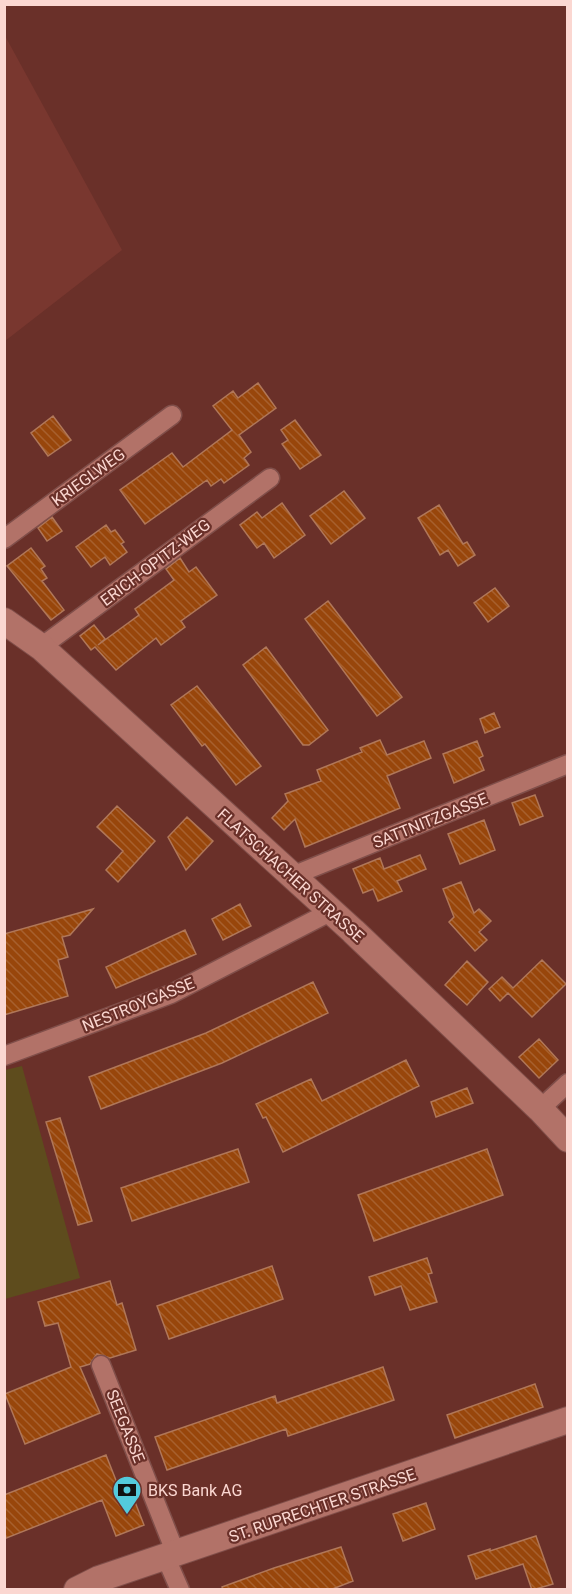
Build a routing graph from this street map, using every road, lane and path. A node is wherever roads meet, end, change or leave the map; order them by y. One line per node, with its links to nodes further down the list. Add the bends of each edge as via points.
1 (171, 415): 3 (street, KRIEGLWEG)
2 (270, 478): 5 (street, ERICH-OPITZ-WEG)
3 (4, 539)
4 (4, 621): 5 (street, FLATSCHACHER STRASSE)
5 (41, 647): 7 (street, FLATSCHACHER STRASSE)
6 (567, 764): 7 (street, SATTNITZGASSE)
7 (292, 876): 8 (street, FLATSCHACHER STRASSE)
8 (332, 912): 9 (street, NESTROYGASSE, via 171,994); 11 (street, FLATSCHACHER STRASSE)
9 (4, 1056)
10 (567, 1083): 11 (street)
11 (540, 1109): 12 (street, FLATSCHACHER STRASSE)
12 (567, 1139)
13 (101, 1365): 15 (street, SEEGASSE)
14 (567, 1420): 15 (street, ST. RUPRECHTER STRASSE)
15 (171, 1556): 16 (street, ST. RUPRECHTER STRASSE); 17 (street, SEEGASSE)
16 (77, 1590)
17 (180, 1590)

